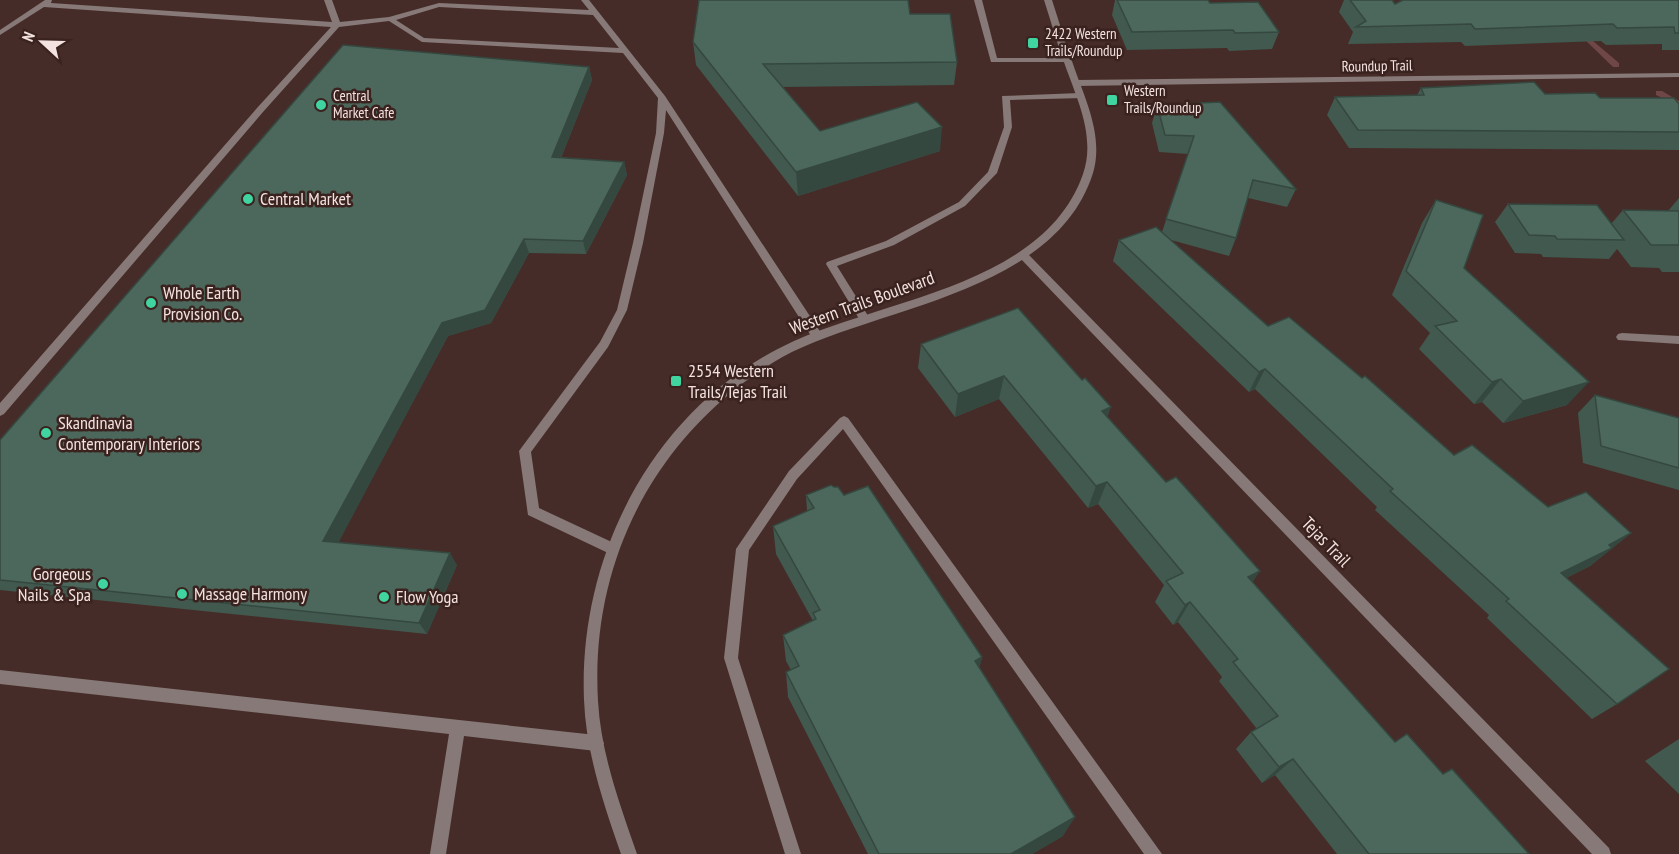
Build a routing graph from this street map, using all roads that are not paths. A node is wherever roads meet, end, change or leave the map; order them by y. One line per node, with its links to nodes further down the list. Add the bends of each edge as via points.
1 (328, 0): 10 (street)
2 (462, 0): 7 (street)
3 (585, 0): 8 (street)
4 (978, 0): 13 (street, via 994,60)
5 (1048, 0): 13 (street, Western Trails Boulevard)
6 (46, 3): 10 (street); 11 (street)
7 (439, 5): 8 (street); 9 (street)
8 (595, 13): 12 (street)
9 (390, 19): 10 (street); 12 (street, via 422,40)
10 (337, 25): 23 (street)
11 (0, 33)
12 (625, 51): 17 (street)
13 (1068, 60): 15 (street, Western Trails Boulevard)
14 (1679, 75): 15 (street, Roundup Trail)
15 (1076, 83): 16 (street, Western Trails Boulevard)
16 (1080, 96): 18 (street, Western Trails Boulevard, via 1090,129 1088,175 1063,220); 19 (street, via 1005,99 1008,127 992,173 962,204 890,243 831,264)
17 (662, 98): 20 (street); 24 (street, via 660,133 622,310 604,344 525,451 533,511)
18 (1023, 255): 19 (street, Western Trails Boulevard, via 976,280); 32 (street, Tejas Trail)
19 (865, 319): 20 (street, Western Trails Boulevard)
20 (817, 336): 24 (street, Western Trails Boulevard, via 780,353 709,402 660,457 641,485)
21 (1622, 337): 22 (street)
22 (1679, 340)
23 (0, 411)
24 (611, 548): 27 (street, Western Trails Boulevard, via 593,622 590,661)
25 (0, 677): 26 (street)
26 (458, 728): 27 (street); 29 (street)
27 (596, 743): 28 (street, Western Trails Boulevard)
28 (627, 853)
29 (438, 854)
30 (793, 854): 31 (street, via 731,658 743,549 793,475 844,421)
31 (1154, 854)
32 (1603, 854)

